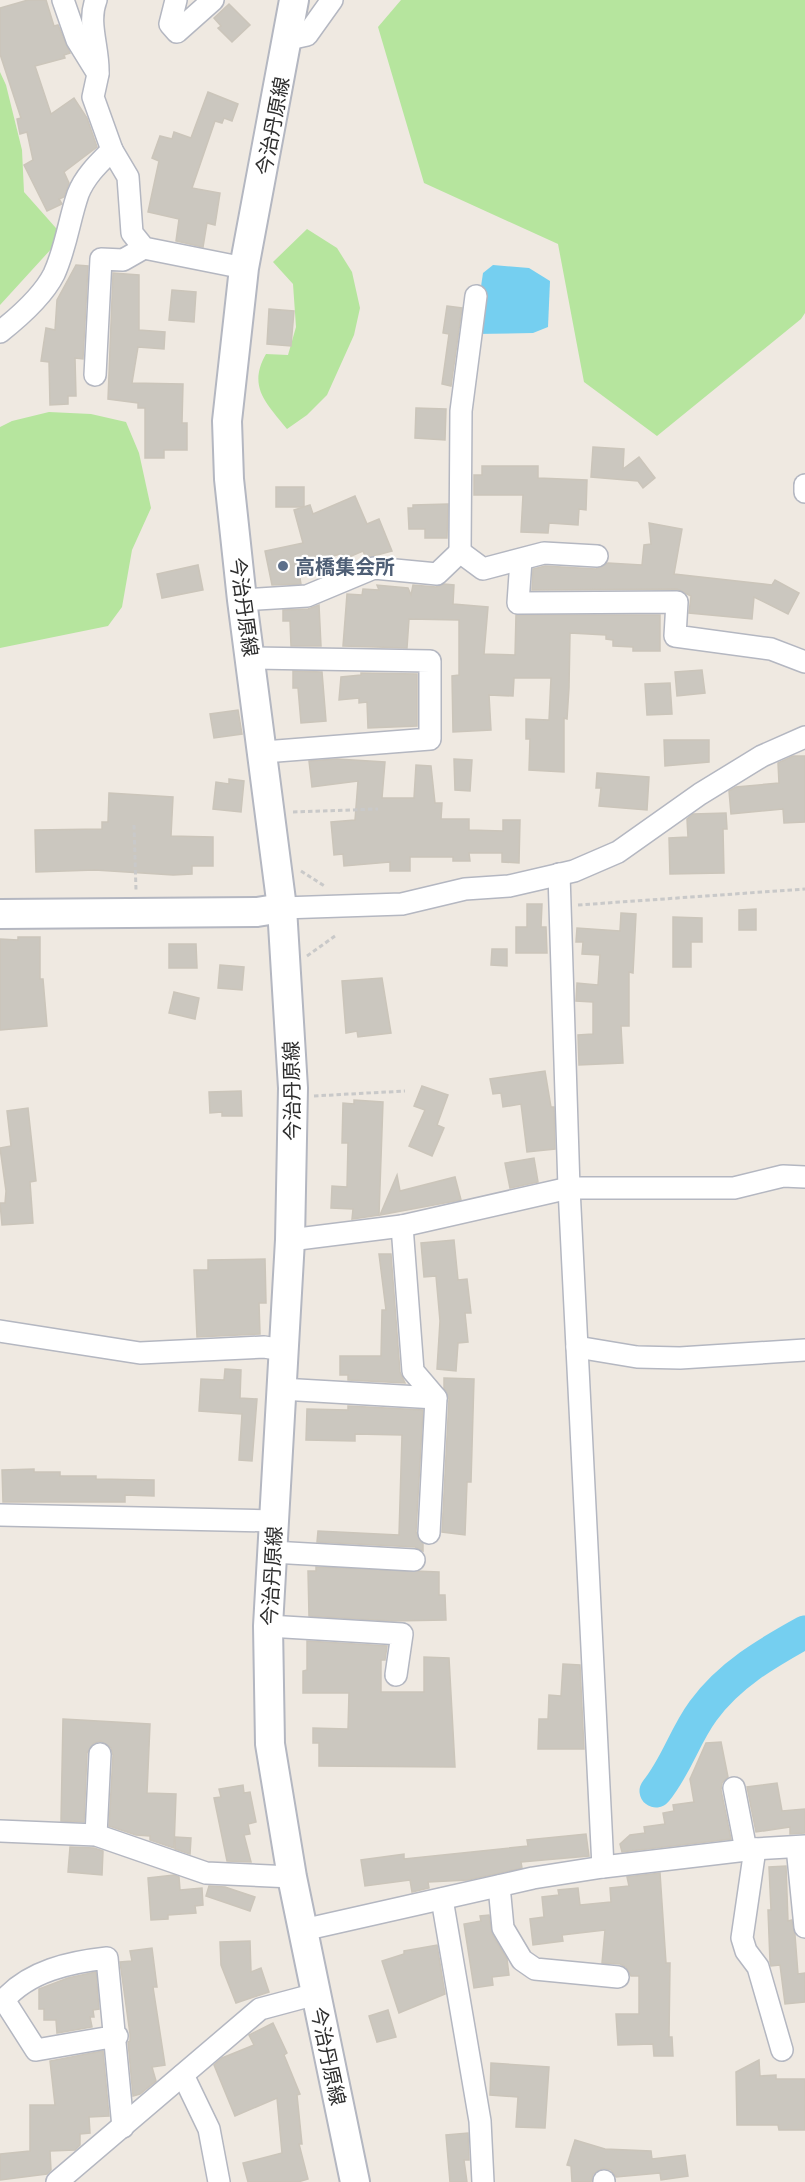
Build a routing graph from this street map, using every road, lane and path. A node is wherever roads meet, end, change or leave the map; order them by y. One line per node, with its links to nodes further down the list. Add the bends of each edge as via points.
1 (63, 0): 8 (street, via 77,40)
2 (96, 0): 8 (street, via 91,13 99,55)
3 (176, 0): 4 (street, via 170,24 177,32)
4 (213, 0)
5 (294, 0): 7 (main road, 今治丹原線)
6 (332, 0): 7 (street, via 307,35)
7 (289, 39): 11 (main road, 今治丹原線)
8 (98, 74): 9 (street, via 93,97)
9 (112, 150): 10 (street, via 128,177 132,233); 13 (street, via 93,169 79,193 53,276 20,316)
10 (144, 248): 11 (street); 14 (street, via 123,260 101,259)
11 (244, 268): 20 (main road, 今治丹原線, via 227,421)
12 (476, 296): 17 (street, via 461,411)
13 (0, 332)
14 (94, 375)
15 (805, 485): 16 (street)
16 (805, 492)
17 (460, 552): 19 (street, via 483,569); 20 (street, via 437,574 374,568 307,596)
18 (597, 556): 19 (street, via 544,554)
19 (521, 560): 22 (street, via 518,603 677,602 675,636 771,649)
20 (242, 600): 21 (main road, 今治丹原線)
21 (252, 658): 24 (main road, 今治丹原線); 24 (street, via 430,661 430,739)
22 (805, 662)
23 (805, 737): 29 (street, via 762,756 700,794 618,852)
24 (264, 752): 26 (main road, 今治丹原線)
25 (378, 809): 26 (path)
26 (270, 813): 33 (main road, 今治丹原線)
27 (134, 825): 35 (path)
28 (295, 867): 31 (path)
29 (559, 874): 32 (street); 33 (street, via 402,904)
30 (805, 889): 32 (path)
31 (333, 892)
32 (558, 906): 41 (street)
33 (282, 908): 35 (main road); 39 (main road, 今治丹原線)
34 (0, 914): 35 (main road)
35 (137, 914)
36 (335, 936): 37 (path)
37 (303, 958)
38 (405, 1091): 39 (path)
39 (293, 1098): 43 (main road, 今治丹原線)
40 (805, 1177): 41 (street, via 783,1176 734,1188)
41 (569, 1188): 42 (street); 45 (street)
42 (402, 1226): 43 (street); 49 (street, via 413,1371)
43 (290, 1240): 46 (main road, 今治丹原線)
44 (0, 1331): 46 (street, via 140,1353 264,1347)
45 (577, 1347): 47 (street, via 637,1357 680,1358); 63 (street)
46 (284, 1350): 48 (main road, 今治丹原線)
47 (805, 1350)
48 (281, 1389): 49 (street); 51 (main road, 今治丹原線)
49 (436, 1398): 52 (street)
50 (0, 1515): 51 (street)
51 (273, 1521): 53 (main road, 今治丹原線)
52 (429, 1533)
53 (272, 1552): 54 (street); 55 (main road, 今治丹原線)
54 (414, 1560)
55 (268, 1626): 56 (street, via 402,1634); 64 (main road, 今治丹原線, via 270,1744)
56 (396, 1675)
57 (100, 1754): 60 (street)
58 (734, 1788): 62 (street)
59 (0, 1831): 60 (street)
60 (96, 1835): 64 (street, via 207,1873)
61 (801, 1846): 62 (street); 67 (street)
62 (750, 1849): 63 (street); 72 (street, via 742,1938 758,1967)
63 (603, 1867): 65 (street)
64 (292, 1877): 68 (main road, 今治丹原線)
65 (499, 1886): 66 (street); 69 (street, via 504,1928 522,1960 535,1969)
66 (442, 1899): 68 (street); 78 (street, via 480,2121)
67 (805, 1928)
68 (303, 1930): 70 (main road, 今治丹原線)
69 (618, 1977)
70 (316, 1994): 73 (street, via 260,2009); 77 (main road, 今治丹原線)
71 (117, 2036): 71 (street, via 107,1958 71,1962 14,1988 4,2000 36,2050); 74 (street)
72 (782, 2050)
73 (183, 2075): 74 (street); 76 (street, via 208,2129)
74 (123, 2127): 75 (street)
75 (65, 2179)
76 (219, 2182)
77 (355, 2182)
78 (483, 2182)

